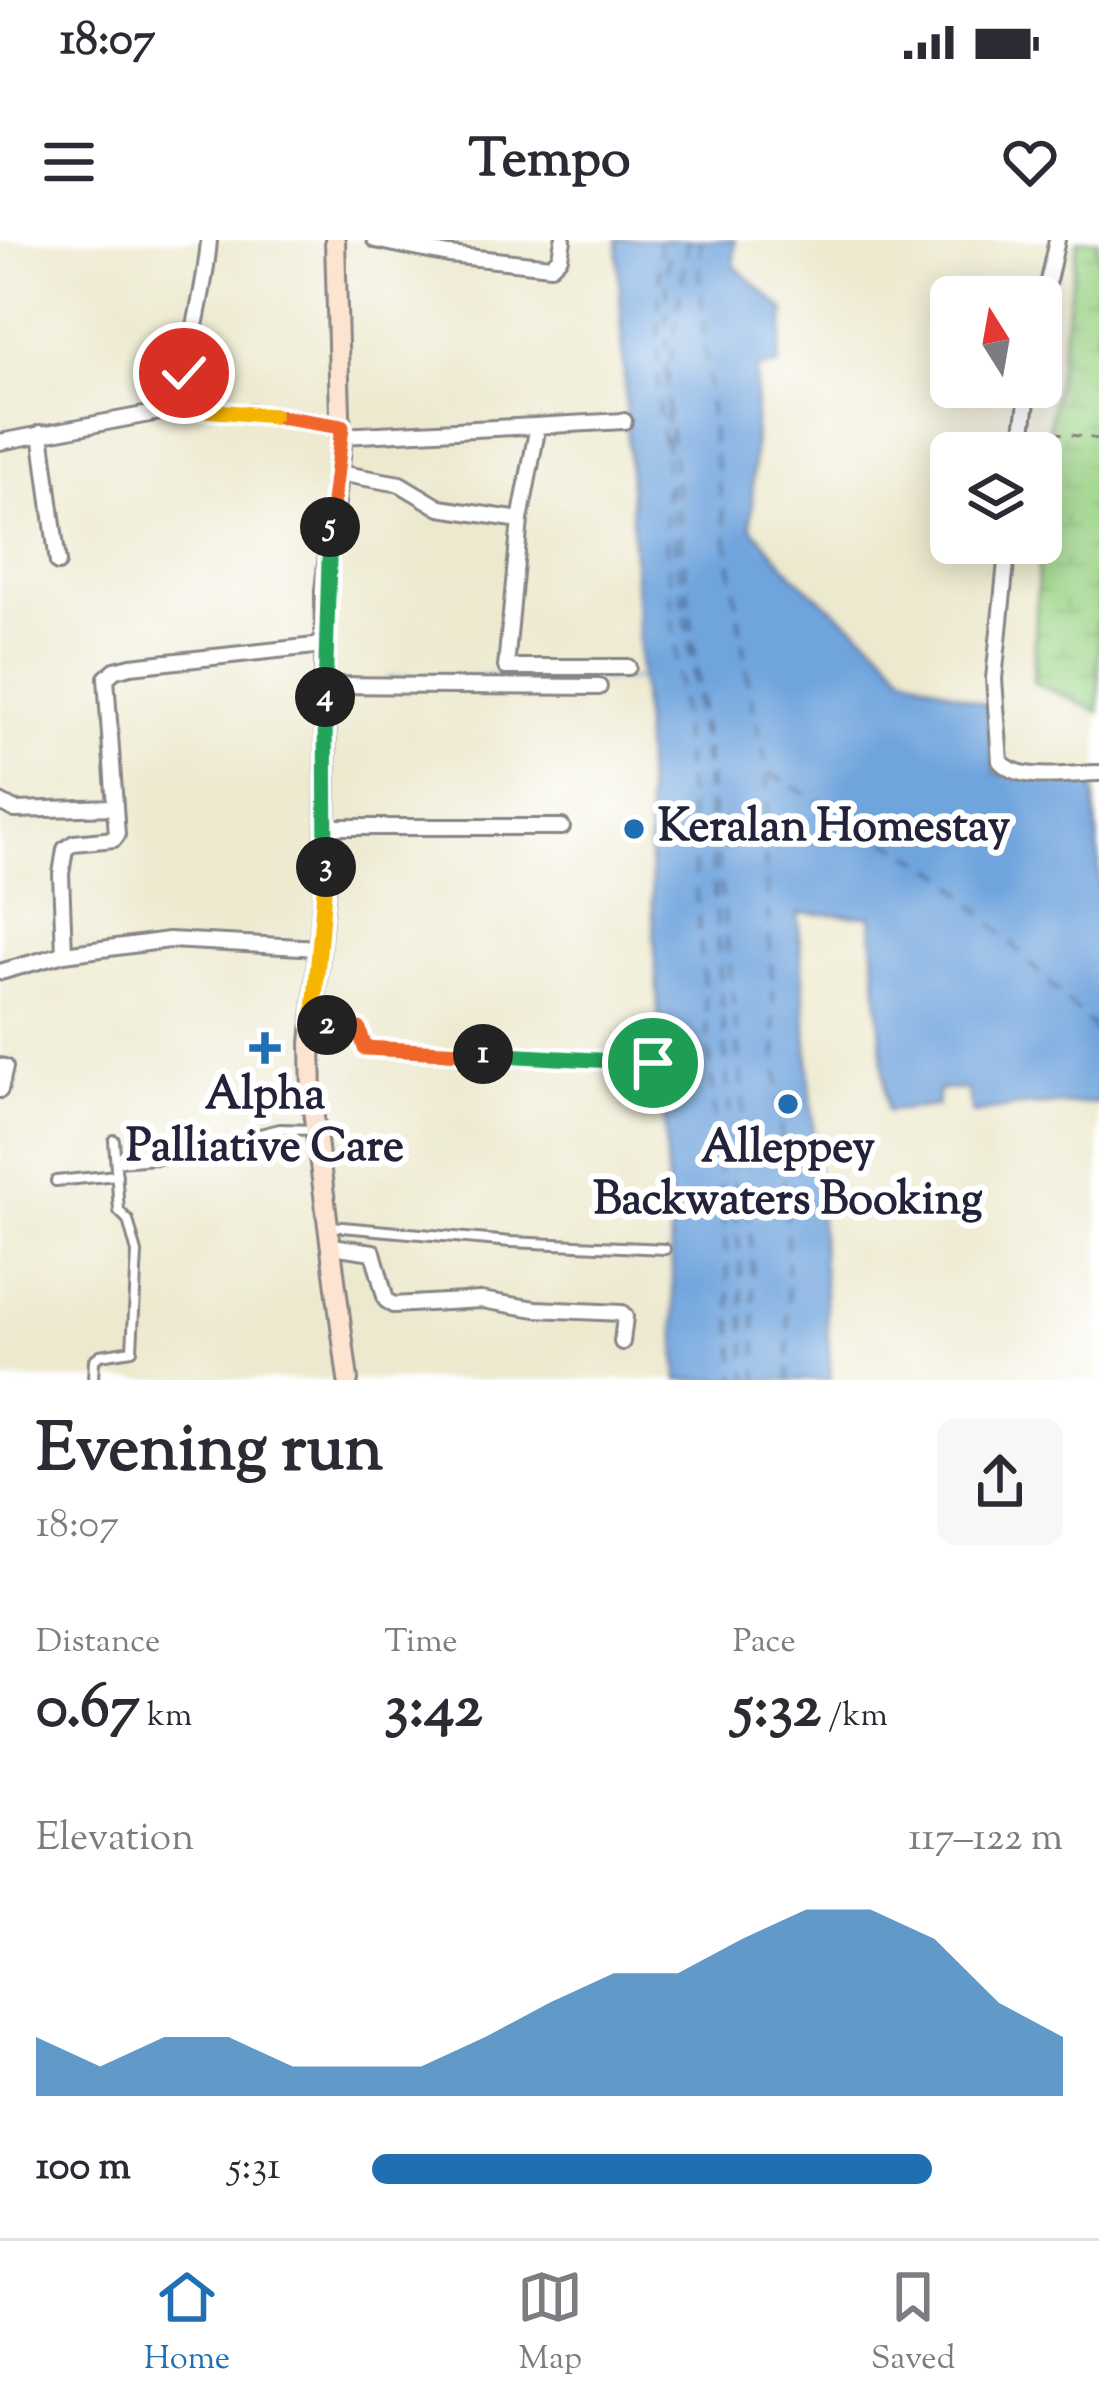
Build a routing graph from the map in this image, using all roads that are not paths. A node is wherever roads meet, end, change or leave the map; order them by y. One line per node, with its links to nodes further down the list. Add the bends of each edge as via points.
1 (209, 240): 7 (street)
2 (334, 240): 10 (main road)
3 (375, 240): 4 (street, via 551,266)
4 (563, 240)
5 (1058, 240): 6 (street)
6 (1050, 276)
7 (182, 408): 10 (street); 11 (street)
8 (624, 421): 9 (street)
9 (534, 427): 10 (street); 14 (street)
10 (342, 431): 13 (main road)
11 (41, 434): 12 (street); 15 (street)
12 (0, 442)
13 (338, 473): 14 (street, via 400,484 440,508); 17 (main road)
14 (520, 520): 18 (street, via 506,668)
15 (58, 563)
16 (1006, 564): 21 (street, via 994,679 1000,761 1022,774)
17 (324, 645): 19 (main road); 23 (street, via 115,670 106,678)
18 (628, 667)
19 (325, 686): 20 (street); 24 (main road)
20 (599, 687)
21 (1099, 772)
22 (0, 802): 23 (street, via 15,810)
23 (114, 807): 27 (street, via 114,839 65,849)
24 (326, 826): 25 (street); 26 (main road)
25 (562, 827)
26 (319, 948): 27 (street, via 169,940); 29 (main road)
27 (64, 954): 28 (street)
28 (0, 972)
29 (313, 1023): 30 (street, via 359,1029 365,1048); 33 (main road)
30 (653, 1063)
31 (0, 1066): 32 (street)
32 (0, 1090)
33 (316, 1130): 35 (lane, via 248,1137 239,1154); 38 (main road)
34 (114, 1140): 35 (lane)
35 (117, 1162): 36 (lane)
36 (117, 1175): 37 (lane); 41 (lane, via 119,1211 137,1253 135,1339 132,1350 94,1360)
37 (56, 1181)
38 (331, 1236): 39 (lane); 40 (street, via 373,1252 393,1305 481,1300 622,1313); 42 (main road)
39 (665, 1249)
40 (622, 1342)
41 (93, 1380)
42 (348, 1380)

